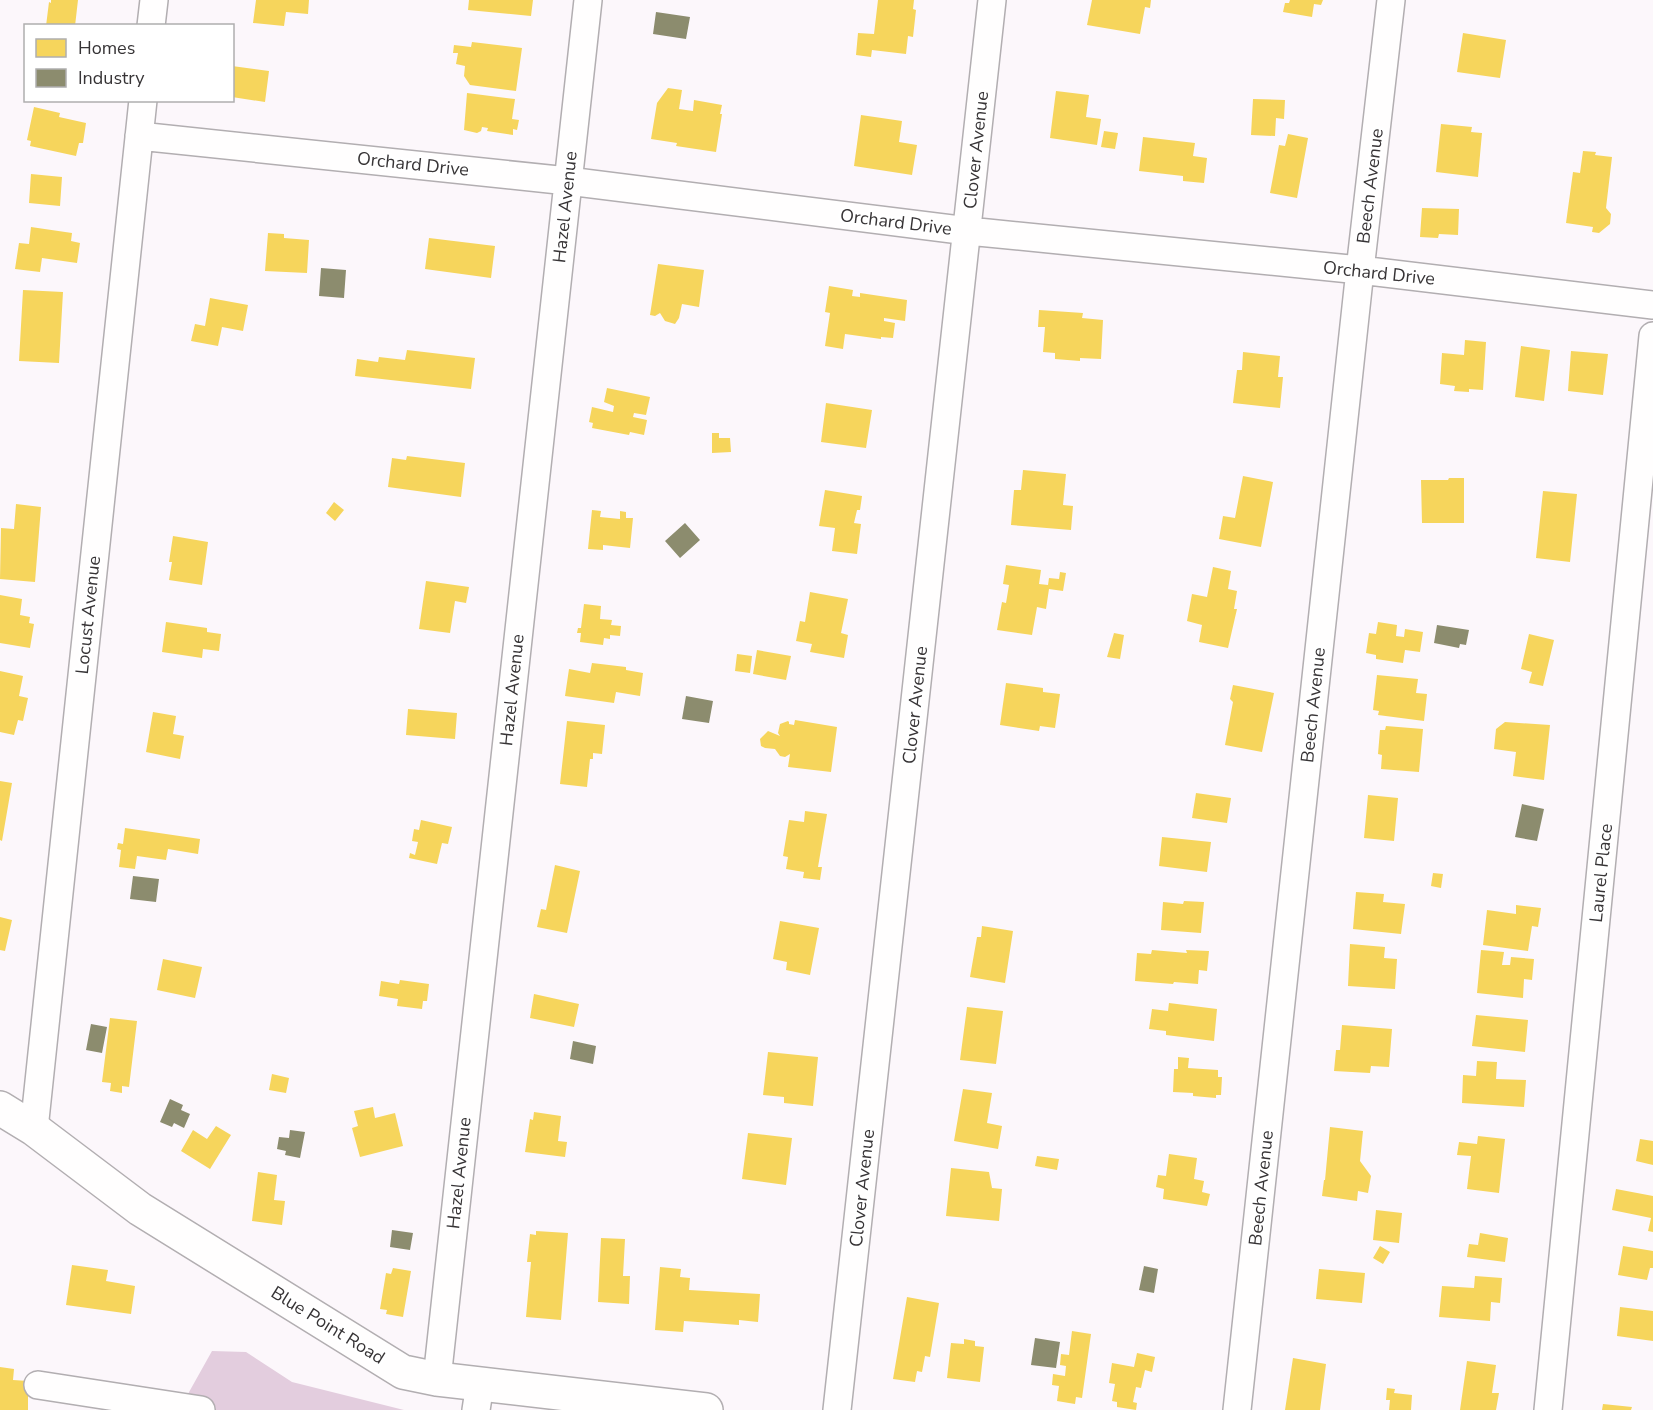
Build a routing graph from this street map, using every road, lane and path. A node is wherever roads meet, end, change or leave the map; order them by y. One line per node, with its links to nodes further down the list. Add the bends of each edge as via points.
1 (154, 0): 5 (street)
2 (588, 0): 8 (street, Hazel Avenue)
3 (992, 0): 9 (street, Clover Avenue)
4 (1391, 0): 10 (street, Beech Avenue)
5 (151, 24)
6 (142, 102): 7 (street, Locust Avenue)
7 (139, 135): 8 (street, Orchard Drive); 14 (street, Locust Avenue)
8 (568, 181): 9 (street, Orchard Drive); 15 (street, Hazel Avenue)
9 (968, 231): 10 (street, Orchard Drive); 20 (street, Clover Avenue)
10 (1360, 270): 11 (street, Orchard Drive); 21 (street, Beech Avenue)
11 (1653, 305)
12 (1653, 336): 22 (street, Laurel Place)
13 (0, 1108): 14 (street, Blue Point Road)
14 (34, 1129): 15 (street, Blue Point Road, via 140,1209 403,1372)
15 (437, 1379): 17 (street, Blue Point Road)
16 (38, 1385): 18 (street)
17 (478, 1397): 19 (street, Blue Point Road)
18 (201, 1410)
19 (706, 1410)
20 (837, 1410)
21 (1237, 1410)
22 (1548, 1410)

